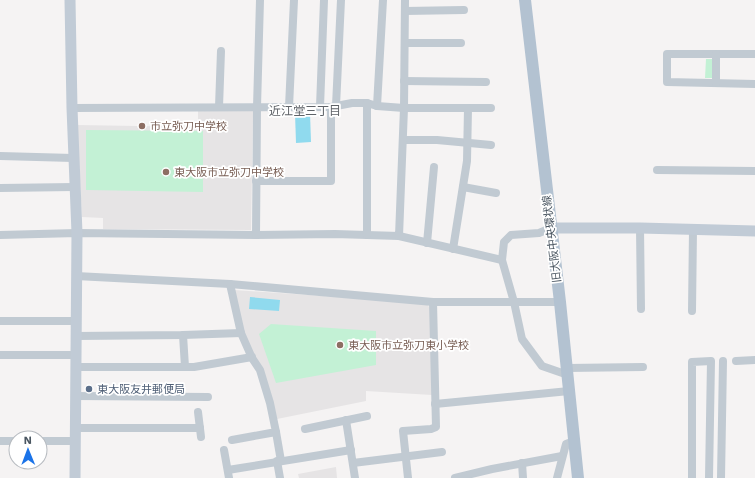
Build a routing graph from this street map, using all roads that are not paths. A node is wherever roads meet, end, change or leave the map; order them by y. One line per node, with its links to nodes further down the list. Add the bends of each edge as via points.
1 (70, 0): 27 (street)
2 (260, 0): 24 (street)
3 (294, 0): 25 (street)
4 (324, 0): 26 (street)
5 (341, 0): 21 (street)
6 (383, 0): 22 (street)
7 (405, 0): 10 (street)
8 (525, 0): 44 (main road, 旧大阪中央環状線)
9 (464, 10): 10 (street)
10 (405, 11): 11 (street)
11 (405, 43): 12 (street); 16 (street)
12 (462, 43)
13 (221, 51): 23 (street)
14 (716, 54): 15 (street); 18 (street); 18 (street, via 667,54 667,82)
15 (755, 54)
16 (404, 81): 17 (street); 28 (street)
17 (486, 82)
18 (716, 83): 19 (street)
19 (755, 84)
20 (367, 103): 21 (street); 22 (street); 51 (street)
21 (334, 106): 26 (street); 39 (street, via 331,181)
22 (377, 106): 28 (street)
23 (219, 107): 24 (street); 27 (street)
24 (256, 107): 25 (street); 39 (street)
25 (289, 107): 26 (street)
26 (320, 107)
27 (72, 108): 35 (street)
28 (404, 108): 29 (street); 31 (street)
29 (468, 108): 30 (street); 32 (street)
30 (491, 108)
31 (403, 140): 32 (street, via 437,140); 52 (street)
32 (467, 144): 33 (street); 41 (street)
33 (491, 145)
34 (0, 156): 35 (street)
35 (74, 158): 40 (street)
36 (434, 167): 53 (street)
37 (657, 170): 38 (street)
38 (755, 172)
39 (256, 180): 50 (street)
40 (74, 187): 42 (street); 48 (street)
41 (463, 187): 43 (street); 54 (street)
42 (0, 188)
43 (496, 194)
44 (551, 228): 45 (street); 55 (street, via 539,233 511,236 504,242); 60 (main road, 旧大阪中央環状線)
45 (640, 228): 46 (street); 61 (street)
46 (693, 230): 47 (street); 62 (street)
47 (755, 231)
48 (77, 233): 49 (street); 50 (street); 56 (street)
49 (0, 235)
50 (256, 235): 51 (street)
51 (367, 235): 52 (street)
52 (400, 236): 53 (street)
53 (427, 243): 54 (street)
54 (453, 249): 55 (street)
55 (502, 260): 59 (street)
56 (76, 276): 57 (street); 64 (street)
57 (230, 284): 58 (street); 65 (street)
58 (433, 302): 59 (street); 81 (street)
59 (514, 302): 60 (street); 77 (street, via 522,339 542,366)
60 (560, 302): 77 (main road, 旧大阪中央環状線)
61 (641, 309)
62 (692, 311)
63 (0, 321): 64 (street)
64 (76, 321): 67 (street)
65 (241, 333): 66 (street); 70 (street)
66 (183, 335): 67 (street); 75 (street)
67 (76, 336): 69 (street)
68 (0, 355): 69 (street)
69 (76, 355): 74 (street)
70 (252, 356): 75 (street); 88 (street, via 260,370)
71 (755, 360): 73 (street)
72 (724, 361): 113 (street)
73 (736, 361)
74 (76, 367): 75 (street); 79 (street)
75 (185, 367)
76 (643, 367): 77 (street)
77 (567, 372): 78 (main road, 旧大阪中央環状線)
78 (569, 391): 81 (street); 93 (main road, 旧大阪中央環状線)
79 (76, 396): 80 (street); 85 (street)
80 (208, 397)
81 (435, 404): 98 (street, via 436,427 403,431)
82 (198, 412): 86 (street)
83 (367, 416): 84 (street)
84 (346, 420): 87 (street); 95 (street)
85 (76, 428): 86 (street); 92 (street)
86 (200, 428): 89 (street)
87 (305, 429)
88 (276, 432): 90 (street); 99 (street)
89 (201, 437)
90 (232, 440)
91 (48, 441): 92 (street)
92 (76, 441): 103 (street)
93 (574, 441): 97 (street, via 566,444); 110 (main road, 旧大阪中央環状線)
94 (224, 450): 102 (street)
95 (351, 450): 99 (street); 100 (street)
96 (442, 452): 98 (street)
97 (562, 456): 101 (street); 109 (street)
98 (406, 457): 100 (street); 106 (street)
99 (279, 461): 102 (street); 104 (street)
100 (353, 463): 105 (street)
101 (522, 463): 107 (street); 108 (street)
102 (228, 474)
103 (75, 478)
104 (280, 478)
105 (355, 478)
106 (408, 478)
107 (455, 478)
108 (523, 478)
109 (557, 478)
110 (578, 478)
111 (692, 478): 112 (street, via 692,362 711,361)
112 (709, 478)
113 (721, 478)

